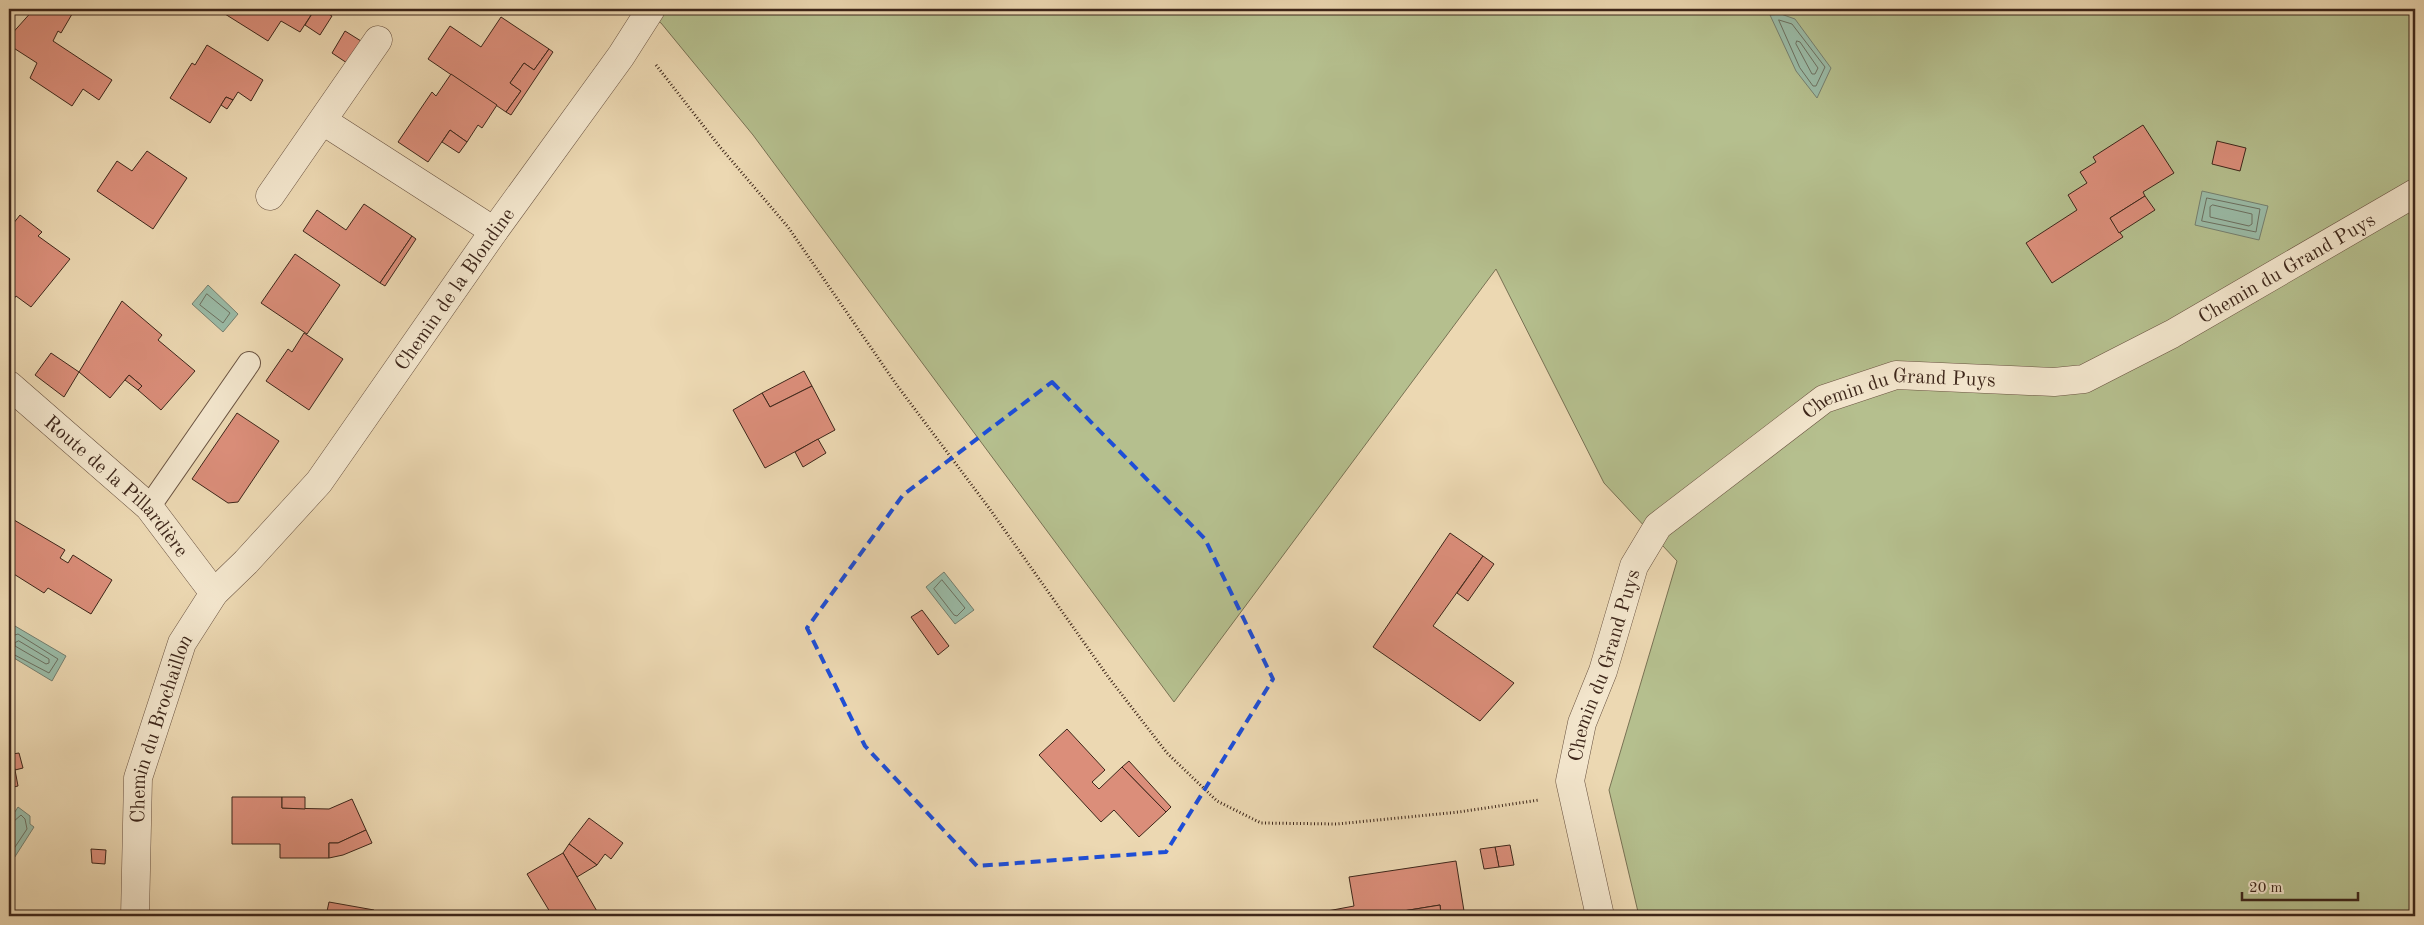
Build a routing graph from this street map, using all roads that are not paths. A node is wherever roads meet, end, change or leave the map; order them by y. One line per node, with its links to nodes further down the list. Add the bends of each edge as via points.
1 (651, 9): 6 (street, Chemin de la Blondine)
2 (378, 40): 3 (street)
3 (323, 121): 5 (street); 6 (street)
4 (2415, 193): 13 (street, Chemin du Grand Puys, via 2172,334 2084,379 2054,382 1896,375 1824,399 1658,526 1634,566 1603,671 1582,723 1570,781)
5 (270, 196)
6 (494, 231): 10 (street, Chemin de la Blondine, via 319,482)
7 (249, 363): 9 (lane)
8 (9, 385): 9 (street, Route de la Pillardière)
9 (149, 507): 11 (street, Route de la Pillardière)
10 (246, 562): 11 (street, Chemin du Brochaillon)
11 (214, 593): 12 (street, Chemin du Brochaillon, via 182,643 138,778)
12 (135, 916)
13 (1600, 916)

